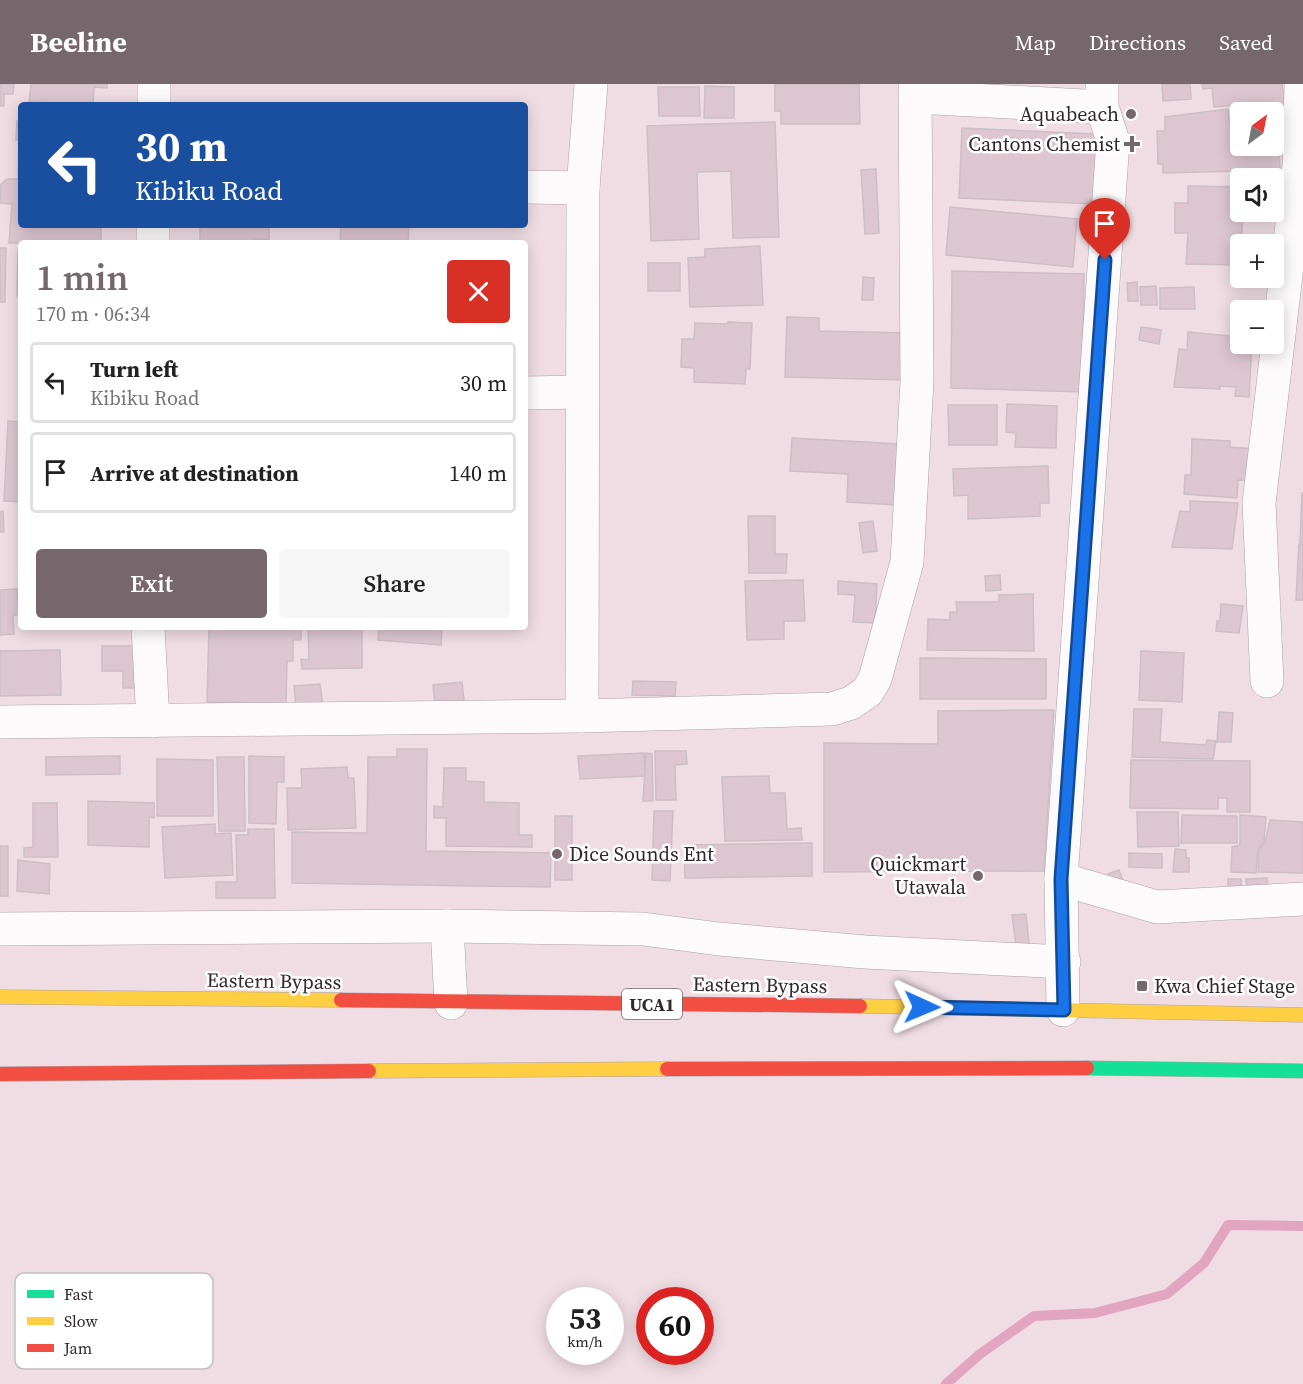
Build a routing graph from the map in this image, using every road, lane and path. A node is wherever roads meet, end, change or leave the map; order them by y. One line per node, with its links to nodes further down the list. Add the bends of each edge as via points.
1 (154, 84): 6 (street)
2 (591, 84): 8 (street)
3 (1300, 84): 12 (street, via 1299,165 1259,503)
4 (916, 90): 5 (street); 13 (street, via 917,381 907,562 875,679 867,692 832,709)
5 (1102, 95): 16 (street, via 1113,141)
6 (154, 102)
7 (528, 187): 8 (street)
8 (583, 188): 9 (street)
9 (582, 392): 10 (street); 13 (street)
10 (528, 393)
11 (148, 630): 14 (street)
12 (1267, 681)
13 (582, 716): 14 (street)
14 (153, 721): 15 (street)
15 (0, 722)
16 (1061, 879): 17 (street, via 1157,907); 20 (street)
17 (1303, 898)
18 (447, 926): 19 (street); 20 (street, via 643,928 865,952); 22 (street)
19 (0, 929)
20 (1064, 962): 23 (street)
21 (0, 998): 22 (main road, Eastern Bypass / UCA1)
22 (450, 1003): 23 (main road, Eastern Bypass / UCA1)
23 (1064, 1010): 24 (main road, Eastern Bypass / UCA1)
24 (1303, 1015)
25 (1303, 1071): 26 (main road, via 1016,1067)
26 (0, 1074)

